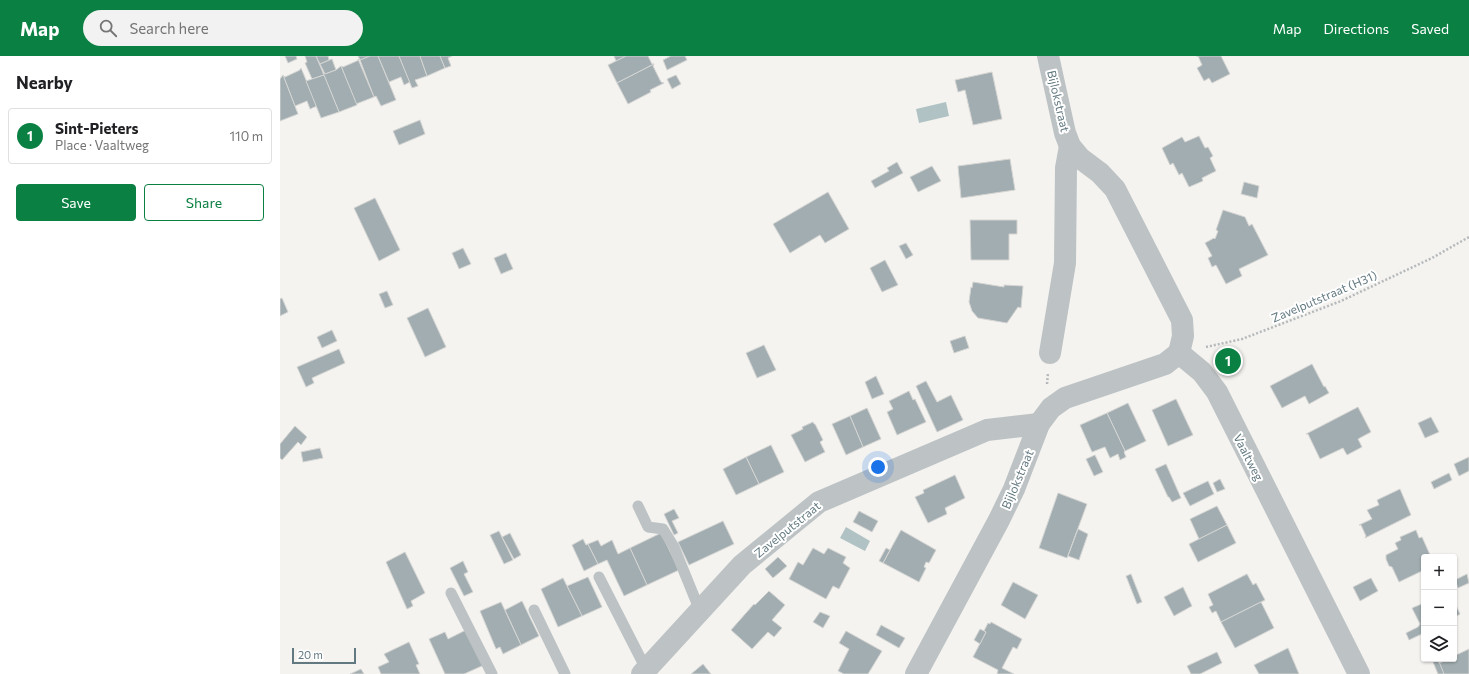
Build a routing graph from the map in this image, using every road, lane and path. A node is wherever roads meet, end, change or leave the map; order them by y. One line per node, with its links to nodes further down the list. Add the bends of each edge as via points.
1 (1048, 56): 2 (street, Bijlokstraat)
2 (1070, 146): 4 (street, Bijlokstraat, via 1066,168 1065,263); 5 (street, Bijlokstraat, via 1115,189 1182,320 1183,336)
3 (1469, 237): 5 (path, Zavelputstraat (H31), via 1432,258 1341,301 1242,339)
4 (1050, 353)
5 (1179, 353): 6 (street, Bijlokstraat, via 1165,364 1065,398 1051,408); 16 (street, Vaaltweg, via 1202,372 1217,392)
6 (1039, 424): 11 (street, Zavelputstraat, via 987,430 819,502 742,565); 15 (street, Bijlokstraat, via 999,520)
7 (638, 506): 11 (lane, via 648,527 663,529 674,546)
8 (599, 577): 12 (lane)
9 (451, 593): 13 (lane)
10 (534, 610): 14 (lane)
11 (700, 611): 12 (street, Zavelputstraat)
12 (644, 672)
13 (492, 674)
14 (565, 674)
15 (916, 674)
16 (1359, 674)

